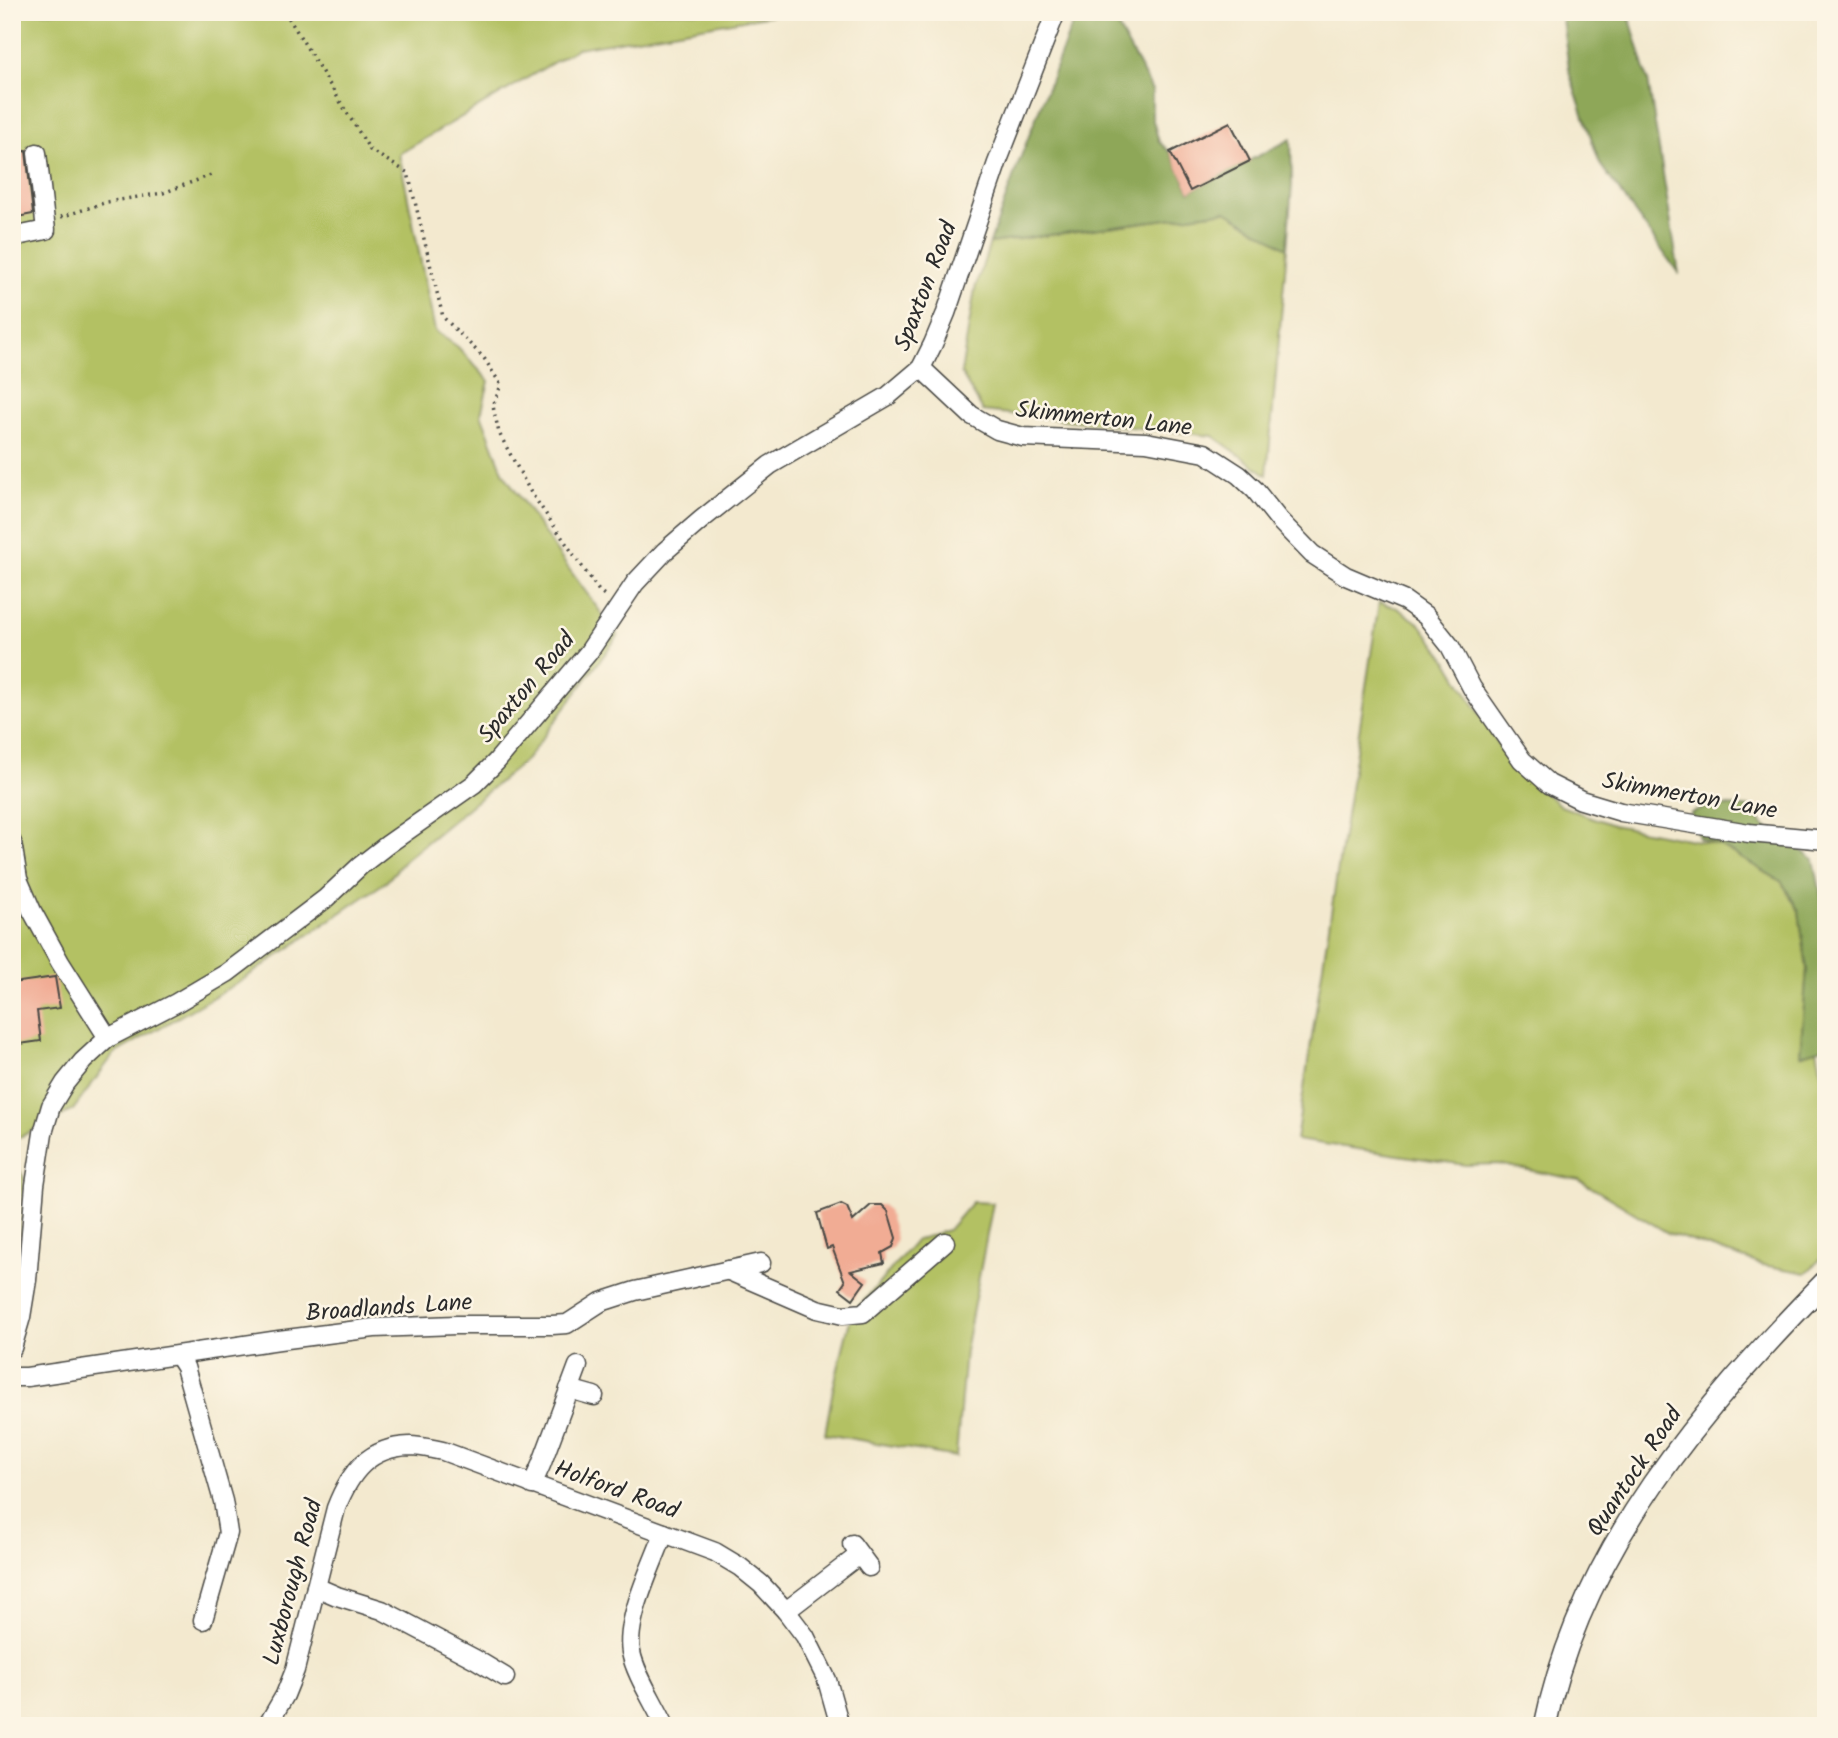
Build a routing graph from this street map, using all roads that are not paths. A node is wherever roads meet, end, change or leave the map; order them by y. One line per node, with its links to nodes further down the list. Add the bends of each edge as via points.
1 (1056, 12): 4 (street, Spaxton Road, via 997,163 946,313)
2 (37, 153): 3 (street, via 46,230)
3 (12, 236)
4 (921, 368): 5 (street, Skimmerton Lane, via 971,415 997,430 1023,437 1146,442 1205,453 1240,475 1312,554 1426,616 1522,760 1549,784 1621,812); 7 (street, Spaxton Road, via 888,396 770,465 665,551 635,583 588,653 474,784 387,845 227,973)
5 (1826, 840)
6 (12, 842): 7 (street, via 18,879 32,911)
7 (108, 1038): 12 (street, Spaxton Road, via 65,1083 51,1106 35,1185 27,1280)
8 (945, 1242): 10 (street, via 863,1313 843,1315 817,1309)
9 (761, 1263): 10 (street, Broadlands Lane)
10 (727, 1270): 13 (street, Broadlands Lane, via 601,1302 567,1324 373,1328)
11 (1826, 1281): 29 (main road, Quantock Road, via 1727,1386 1645,1495 1583,1609)
12 (12, 1348)
13 (178, 1356): 15 (street, Broadlands Lane); 24 (street, via 223,1501 228,1533)
14 (578, 1366): 16 (street)
15 (12, 1377)
16 (569, 1389): 17 (street); 19 (street)
17 (594, 1396)
18 (413, 1446): 19 (street, Holford Road, via 443,1451); 22 (street, Luxborough Road, via 381,1452 354,1472 336,1508)
19 (532, 1485): 20 (street, Holford Road)
20 (664, 1533): 23 (street, Holford Road, via 740,1567); 27 (street, via 630,1637 636,1667)
21 (860, 1555): 23 (street)
22 (316, 1587): 25 (street, via 479,1652); 26 (street, Luxborough Road, via 296,1670)
23 (786, 1611): 28 (street, Holford Road, via 805,1636 827,1680)
24 (203, 1620)
25 (505, 1677)
26 (272, 1724)
27 (665, 1726)
28 (840, 1726)
29 (1545, 1726)

